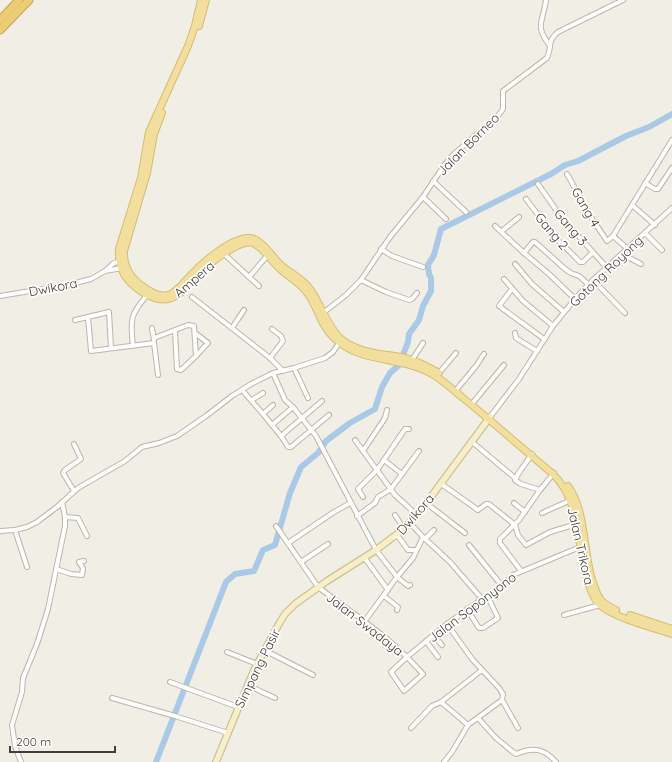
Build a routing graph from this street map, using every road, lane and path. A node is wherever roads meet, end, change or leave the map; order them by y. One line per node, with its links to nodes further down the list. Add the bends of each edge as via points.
1 (19, 0): 8 (highway)
2 (29, 0): 9 (highway)
3 (201, 0): 7 (main road)
4 (206, 0): 7 (main road)
5 (546, 0): 10 (street, via 541,29)
6 (623, 0): 10 (street, Jalan Borneo, via 558,32 551,39)
7 (200, 17): 37 (main road, via 192,46 154,134 147,173)
8 (0, 20)
9 (0, 30)
10 (550, 46): 14 (street, Jalan Borneo, via 549,55 545,60 503,91 503,109 497,117 454,154)
11 (672, 140): 15 (street)
12 (672, 168): 15 (street, via 657,189)
13 (567, 174): 28 (street, Gang 4, via 605,240)
14 (433, 181): 17 (street, Jalan Borneo); 21 (street)
15 (646, 182): 19 (street)
16 (538, 184): 33 (street, Gang 3)
17 (423, 197): 23 (street); 29 (street, Jalan Borneo)
18 (526, 199): 33 (street, Gang 2, via 556,238 580,261 583,262)
19 (632, 205): 24 (street); 28 (street)
20 (671, 210): 24 (street, Gotong Royong)
21 (466, 212)
22 (519, 217): 26 (street)
23 (446, 219)
24 (655, 225): 27 (street, Gotong Royong)
25 (495, 226): 26 (street)
26 (502, 231): 32 (street)
27 (645, 233): 30 (street, Gotong Royong); 31 (street)
28 (613, 236): 30 (street)
29 (381, 249): 40 (street, via 392,256); 45 (street, Jalan Borneo)
30 (628, 249): 35 (street, Gotong Royong)
31 (662, 250)
32 (524, 253): 47 (street, via 535,242); 54 (street)
33 (592, 253): 41 (street, Gang 3)
34 (224, 254): 36 (main road, Ampera, via 238,245 250,242); 43 (street); 51 (main road, Ampera, via 205,267 173,298 162,300)
35 (622, 254): 39 (street); 41 (street, Gotong Royong)
36 (267, 256): 43 (street); 68 (main road, Ampera, via 305,289 326,328)
37 (122, 264): 42 (street, Dwikora); 42 (street, Dwikora, via 114,263); 51 (main road, Ampera, via 129,282); 57 (main road, Ampera, via 144,288 169,295 200,265 224,248 241,239 253,238 265,246 282,266 306,283)
38 (515, 264): 56 (street, via 532,284)
39 (641, 264)
40 (423, 267)
41 (607, 268): 46 (street, Gotong Royong)
42 (105, 271): 52 (street, Dwikora, via 91,279 67,286)
43 (249, 277): 48 (street)
44 (504, 279): 49 (street)
45 (361, 280): 50 (street, via 409,300); 57 (street, Jalan Borneo)
46 (593, 280): 47 (street, Gotong Royong); 58 (street)
47 (588, 285): 54 (street, Gotong Royong)
48 (259, 286)
49 (512, 288): 61 (street); 69 (street, via 499,306)
50 (417, 293)
51 (147, 295): 73 (street, via 132,315)
52 (0, 296)
53 (192, 298): 63 (street)
54 (575, 299): 56 (street, Gotong Royong)
55 (244, 310): 63 (street)
56 (564, 312): 61 (street, Gotong Royong)
57 (324, 313): 68 (main road, Ampera)
58 (625, 313)
59 (88, 317): 60 (street); 74 (street, via 92,351); 74 (street, via 110,313)
60 (75, 320)
61 (553, 326): 69 (street, Gotong Royong)
62 (152, 328): 70 (street)
63 (232, 328): 79 (street)
64 (272, 329): 79 (street, via 282,336 283,341)
65 (175, 331): 66 (street, via 192,325); 70 (street); 78 (street, via 177,370 181,370)
66 (195, 333): 78 (street); 78 (street, via 208,343)
67 (515, 333): 75 (street, via 516,338)
68 (335, 335): 71 (main road, Ampera); 80 (main road, Ampera, via 361,349)
69 (544, 339): 75 (street, Gotong Royong)
70 (154, 340): 73 (street); 87 (street)
71 (339, 342): 80 (main road, Ampera, via 364,355); 83 (street, via 328,356)
72 (424, 343): 81 (street)
73 (133, 346): 74 (street)
74 (111, 348)
75 (537, 351): 101 (street, Gotong Royong)
76 (456, 353): 86 (street)
77 (484, 354): 88 (street)
78 (196, 356)
79 (270, 358): 84 (street)
80 (395, 359): 81 (main road, Ampera)
81 (409, 360): 86 (main road, Ampera, via 431,368); 94 (main road, Ampera)
82 (504, 365): 94 (street)
83 (294, 368): 84 (street); 91 (street)
84 (283, 370): 85 (street)
85 (273, 373): 89 (street); 96 (street, via 285,400)
86 (439, 374): 88 (main road, Ampera)
87 (158, 375)
88 (457, 389): 94 (main road, Ampera)
89 (242, 390): 92 (street); 120 (street, via 177,436 139,448 125,461)
90 (263, 393): 92 (street)
91 (308, 398)
92 (252, 400): 98 (street)
93 (322, 401): 100 (street)
94 (472, 403): 101 (main road, Ampera)
95 (274, 405): 98 (street)
96 (293, 407): 100 (street); 102 (street)
97 (386, 410): 109 (street, via 385,418)
98 (263, 414): 102 (street)
99 (329, 414): 104 (street)
100 (302, 418): 104 (street); 105 (street)
101 (489, 418): 107 (street, Dwikora); 111 (main road, Jalan Trikora)
102 (272, 425): 105 (street)
103 (409, 429): 112 (street, via 405,429)
104 (312, 430): 105 (street, via 289,447); 124 (street)
105 (281, 436)
106 (355, 440): 109 (street)
107 (471, 441): 116 (street); 117 (street, Dwikora)
108 (74, 444): 120 (street, via 81,459 63,473)
109 (363, 451): 113 (street)
110 (418, 451): 115 (street)
111 (532, 455): 114 (main road, Jalan Trikora); 116 (street)
112 (384, 460): 113 (street); 115 (street)
113 (377, 470): 118 (street); 121 (street, via 358,489)
114 (554, 473): 119 (street); 122 (main road, Jalan Trikora); 170 (main road, Jalan Trikora, via 567,484 576,500 588,566 601,600 610,607)
115 (402, 474): 118 (street)
116 (515, 478): 119 (street, via 521,484)
117 (440, 483): 125 (street, Dwikora); 135 (street, via 478,510 489,504)
118 (391, 489): 130 (street); 131 (street)
119 (540, 490): 127 (street)
120 (74, 491): 123 (street)
121 (363, 497)
122 (571, 500): 128 (street); 134 (main road, Jalan Trikora)
123 (62, 502): 132 (street); 138 (street, via 37,522)
124 (350, 503): 131 (street); 145 (street)
125 (426, 503): 130 (street, Dwikora); 141 (street)
126 (514, 503): 127 (street)
127 (525, 512): 135 (street)
128 (542, 513)
129 (394, 515): 137 (street)
130 (417, 515): 133 (street, Dwikora)
131 (357, 516): 149 (street)
132 (65, 517): 143 (street, via 78,518); 155 (street)
133 (410, 523): 137 (street, Dwikora); 144 (street)
134 (577, 524): 135 (street, via 550,532 526,544 518,535); 148 (main road, Jalan Trikora)
135 (515, 525): 156 (street, via 500,541)
136 (276, 526): 145 (street, Jalan Swadaya)
137 (404, 529): 142 (street, Dwikora)
138 (15, 530): 140 (street); 154 (street)
139 (434, 530): 144 (street)
140 (0, 531)
141 (465, 533)
142 (397, 535): 149 (street, Dwikora); 150 (street, via 408,550)
143 (87, 536)
144 (424, 538): 150 (street); 164 (street, via 450,562)
145 (288, 543): 153 (street, Jalan Swadaya)
146 (328, 544): 153 (street)
147 (469, 545): 159 (street)
148 (580, 547): 156 (street, Jalan Soponyono); 165 (main road, Jalan Trikora, via 590,588)
149 (376, 550): 151 (street, Dwikora); 157 (street)
150 (416, 550): 157 (street, via 413,558)
151 (364, 557): 160 (street, Dwikora); 161 (street)
152 (84, 560): 155 (street, via 79,562 83,568 82,575)
153 (301, 562): 160 (street, Jalan Swadaya)
154 (27, 567)
155 (56, 569): 196 (street, via 42,630 23,678 22,692 12,725 15,746)
156 (521, 571): 159 (street, Jalan Soponyono)
157 (397, 577): 158 (street); 161 (street)
158 (410, 585)
159 (502, 586): 163 (street, Jalan Soponyono)
160 (318, 587): 169 (street, Jalan Swadaya); 177 (street, Simpang Pasir, via 286,614)
161 (388, 590): 162 (street)
162 (384, 596): 167 (street, via 398,607); 169 (street)
163 (488, 597): 164 (street, Jalan Soponyono); 166 (street, via 498,618 483,628 480,628)
164 (482, 599): 166 (street, Jalan Soponyono)
165 (600, 605): 168 (street); 170 (main road, Jalan Trikora, via 614,614)
166 (467, 609): 171 (street, Jalan Soponyono)
167 (397, 610)
168 (564, 615)
169 (364, 622): 179 (street, Jalan Swadaya)
170 (648, 623): 172 (main road, Jalan Trikora); 173 (main road, Jalan Trikora)
171 (447, 624): 174 (street, Jalan Soponyono); 182 (street)
172 (672, 629)
173 (672, 634)
174 (433, 635): 175 (street, Jalan Soponyono); 176 (street)
175 (426, 641): 179 (street, Jalan Soponyono); 180 (street)
176 (442, 645)
177 (264, 650): 181 (street, Simpang Pasir); 183 (street)
178 (227, 652): 181 (street)
179 (409, 655): 179 (street, Jalan Soponyono, via 423,674 404,690 391,672)
180 (438, 657)
181 (257, 664): 185 (street, Simpang Pasir)
182 (482, 670): 188 (street, via 502,692); 189 (street)
183 (313, 675)
184 (170, 682): 190 (street)
185 (247, 685): 187 (street); 190 (street, Simpang Pasir)
186 (112, 698): 195 (street)
187 (275, 698)
188 (502, 700): 191 (street); 194 (street)
189 (441, 702): 192 (street); 193 (street, via 432,706)
190 (238, 707): 195 (street, Simpang Pasir)
191 (478, 718): 192 (street); 199 (street, via 496,738 516,754 531,749 537,750 547,753)
192 (468, 725): 198 (street)
193 (411, 728)
194 (518, 728)
195 (228, 733): 197 (street, Simpang Pasir)
196 (21, 762)
197 (216, 762)
198 (444, 762)
199 (556, 762)

